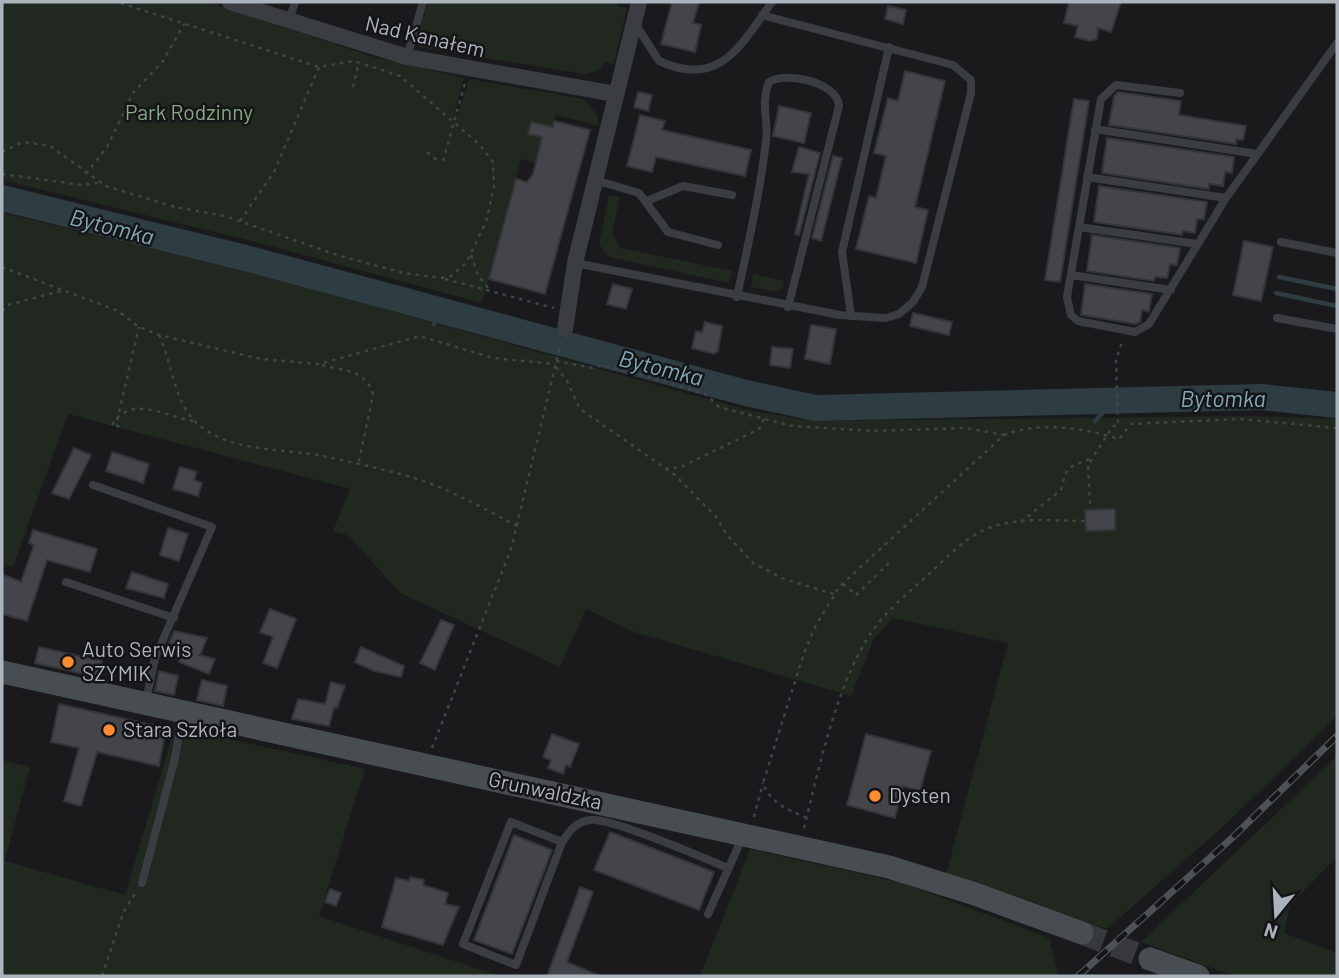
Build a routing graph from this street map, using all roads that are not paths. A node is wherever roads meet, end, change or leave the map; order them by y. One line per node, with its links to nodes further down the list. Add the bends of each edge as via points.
1 (230, 2): 7 (street, Nad Kanałem)
2 (295, 2): 7 (lane)
3 (422, 2): 11 (lane)
4 (639, 2): 8 (street)
5 (772, 2): 6 (lane)
6 (762, 15): 8 (lane, via 723,63 691,71 659,61); 10 (lane)
7 (289, 21): 11 (street, Nad Kanałem)
8 (634, 21): 13 (street)
9 (1337, 43): 15 (lane)
10 (890, 47): 31 (lane, via 842,251); 31 (lane, via 953,65 971,80 971,93 922,287 899,314)
11 (407, 57): 13 (street, Nad Kanałem)
12 (1180, 93): 14 (lane, via 1116,85 1101,99)
13 (615, 94): 17 (street)
14 (1095, 129): 15 (lane); 16 (lane)
15 (1257, 154): 19 (lane)
16 (1087, 177): 19 (lane); 21 (lane)
17 (595, 180): 20 (lane, via 628,188); 26 (street)
18 (732, 195): 20 (lane, via 683,186)
19 (1226, 198): 24 (lane)
20 (648, 201): 23 (lane, via 668,232)
21 (1079, 227): 24 (lane); 27 (lane)
22 (1281, 242): 25 (lane)
23 (718, 244)
24 (1198, 244): 28 (lane)
25 (1337, 253)
26 (575, 263): 29 (lane); 33 (street)
27 (1071, 275): 28 (lane); 28 (lane, via 1067,297 1071,315 1088,324 1124,330 1143,329)
28 (1171, 290)
29 (737, 297): 30 (lane); 30 (lane, via 762,174 767,135 763,103 769,82 786,77 833,90 839,96)
30 (788, 307): 31 (lane)
31 (851, 316)
32 (1277, 318): 34 (lane)
33 (565, 329)
34 (1337, 330)
35 (93, 485): 37 (lane, via 212,527)
36 (66, 582): 37 (lane)
37 (174, 618): 39 (lane, via 155,658)
38 (2, 672): 39 (street, Grunwaldzka)
39 (146, 704): 40 (street, Grunwaldzka)
40 (184, 712): 41 (street, Grunwaldzka); 44 (lane)
41 (744, 834): 43 (lane); 46 (street, Grunwaldzka, via 932,879)
42 (562, 842): 42 (lane, via 516,965 463,944 510,822); 43 (lane, via 573,826 591,819)
43 (728, 868): 45 (lane)
44 (142, 883)
45 (708, 914)
46 (1082, 933)
47 (1150, 959): 48 (street)
48 (1198, 976)

